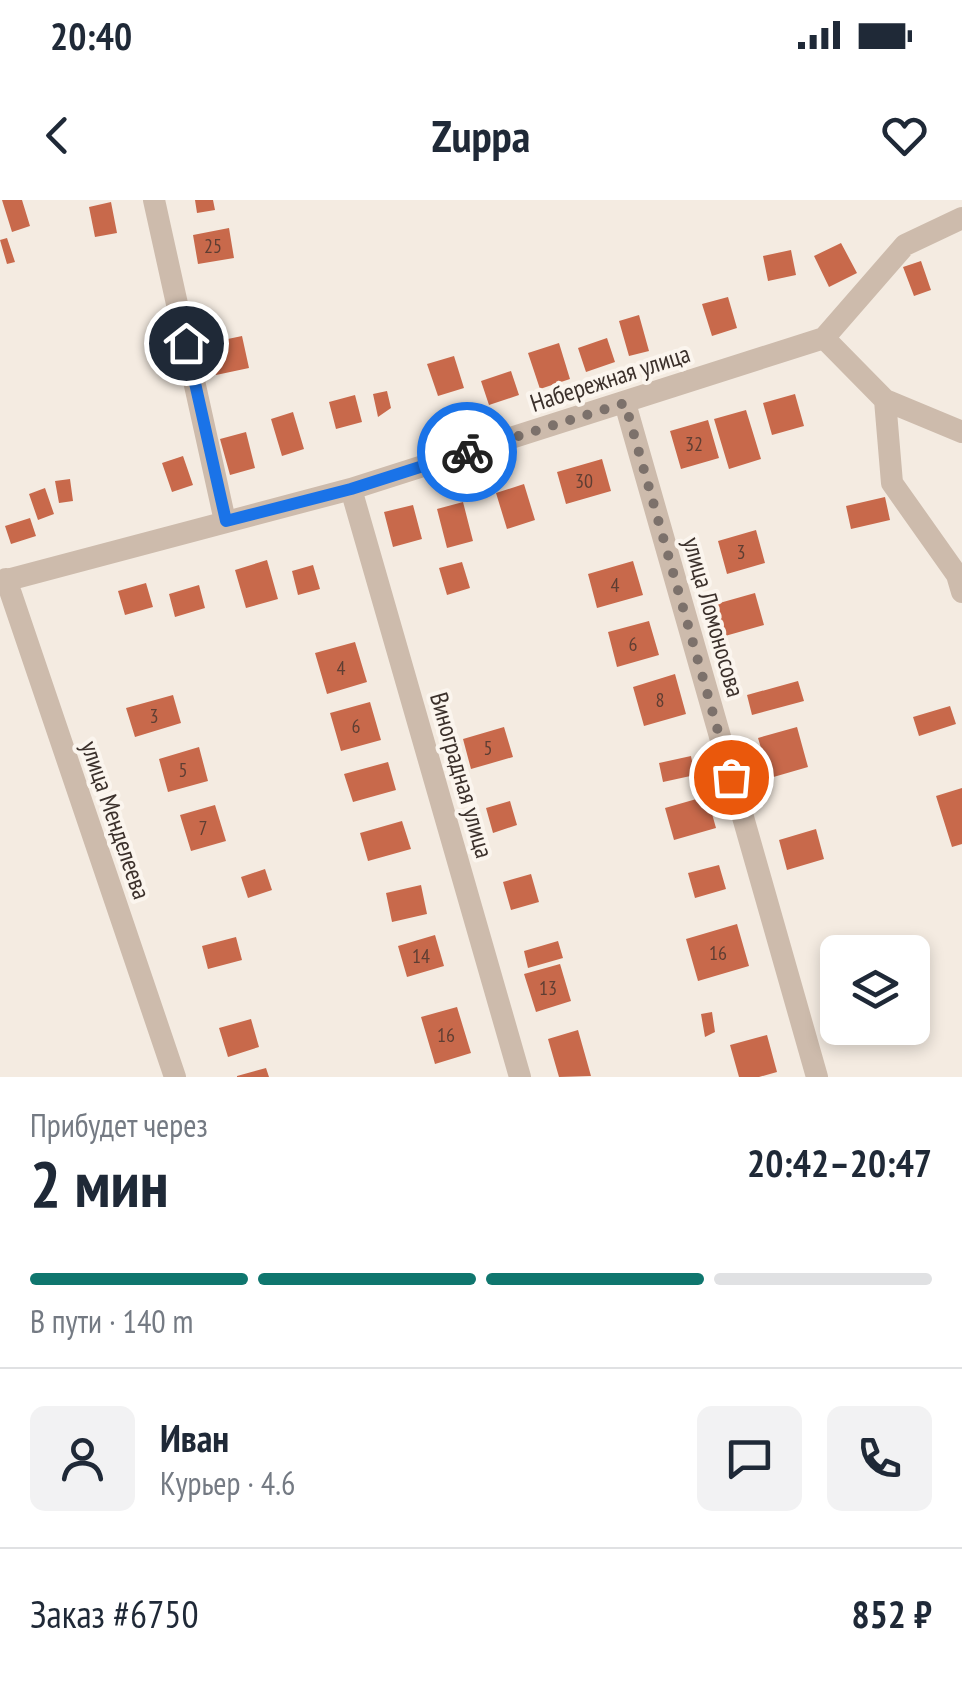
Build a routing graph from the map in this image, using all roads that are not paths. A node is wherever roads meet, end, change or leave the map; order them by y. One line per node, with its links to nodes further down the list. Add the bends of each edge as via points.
1 (154, 200): 8 (street)
2 (962, 218): 3 (street, via 906,244)
3 (824, 338): 4 (street); 5 (street, Набережная улица)
4 (885, 400): 6 (street); 10 (street, via 892,483)
5 (625, 403): 7 (street, Набережная улица); 13 (street, улица Ломоносова)
6 (962, 432)
7 (351, 489): 8 (street, Набережная улица); 12 (street, Виноградная улица)
8 (226, 521): 9 (street, Набережная улица)
9 (3, 580): 11 (street, улица Менделеева)
10 (962, 592)
11 (176, 1077)
12 (520, 1077)
13 (816, 1077)

